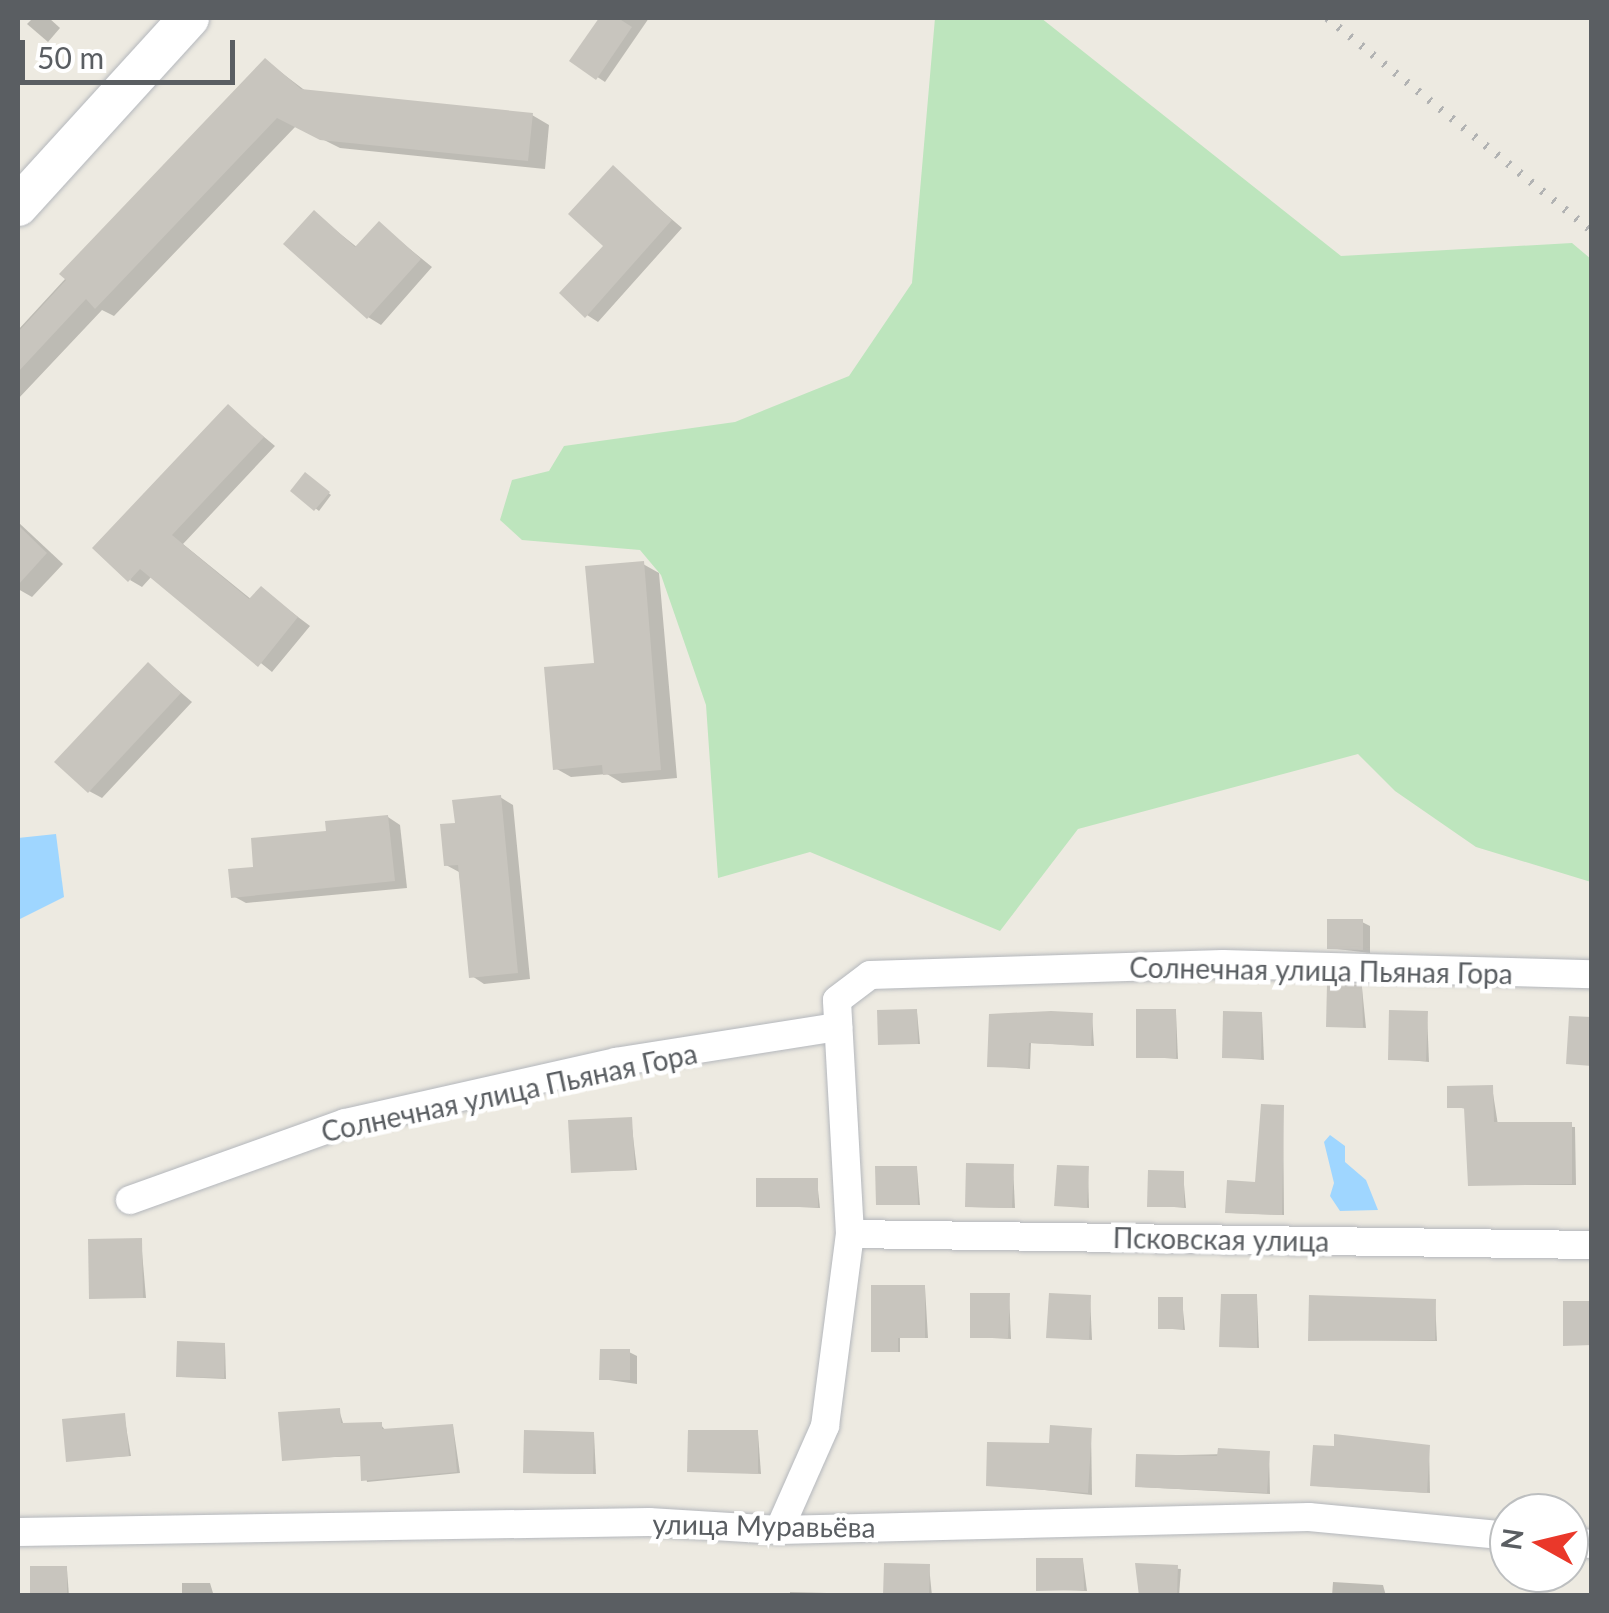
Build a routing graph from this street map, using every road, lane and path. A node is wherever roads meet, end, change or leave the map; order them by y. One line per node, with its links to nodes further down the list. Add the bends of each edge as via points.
1 (189, 18): 2 (main road)
2 (18, 206)
3 (1592, 974): 4 (street, Солнечная улица Пьяная Гора, via 1223,964 870,976 837,1000)
4 (838, 1027): 5 (street, Солнечная улица Пьяная Гора, via 616,1062 345,1123); 6 (street)
5 (130, 1200)
6 (850, 1234): 7 (street, Псковская улица); 8 (street, via 826,1426)
7 (1592, 1244)
8 (778, 1530): 9 (street, улица Муравьёва, via 649,1522); 10 (street, улица Муравьёва, via 1309,1517)
9 (18, 1532)
10 (1489, 1534)

